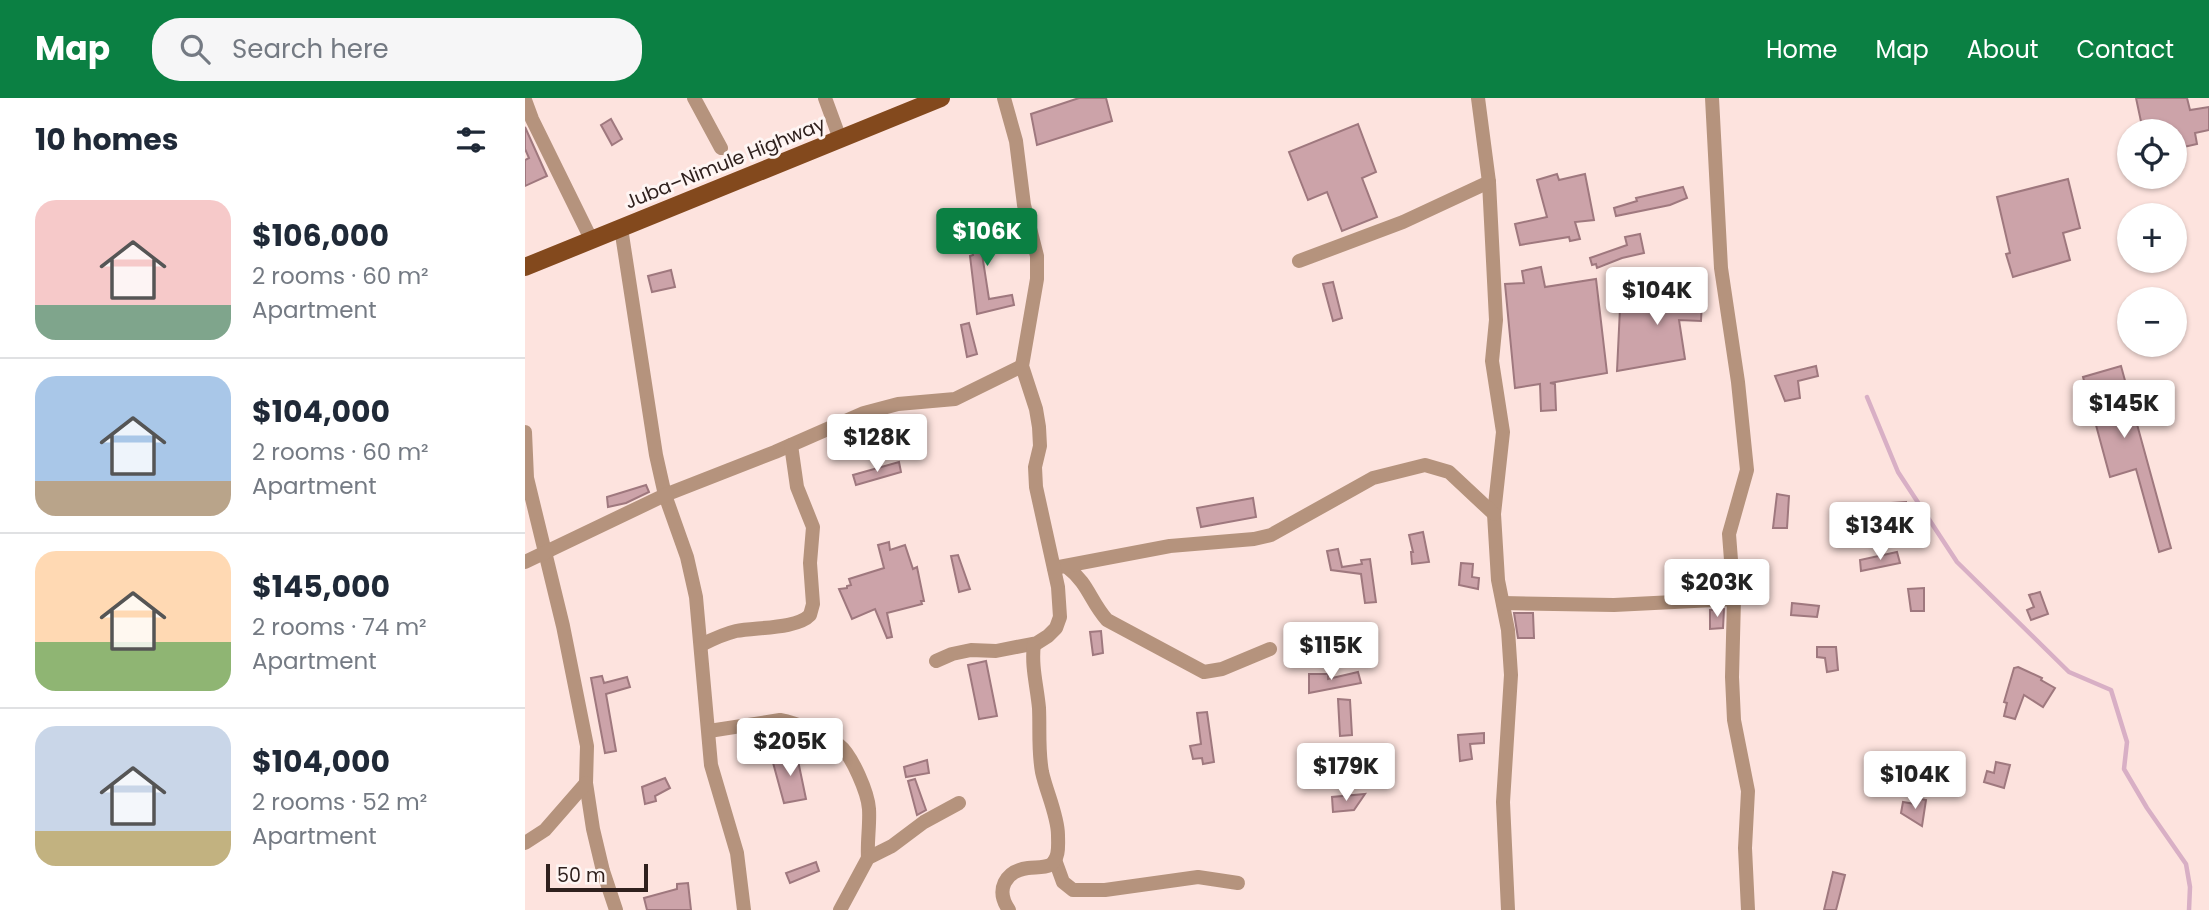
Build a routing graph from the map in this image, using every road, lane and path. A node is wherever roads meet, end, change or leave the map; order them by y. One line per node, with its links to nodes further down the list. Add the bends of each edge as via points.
1 (694, 98): 9 (street)
2 (825, 98): 8 (street)
3 (941, 98): 8 (main road, Juba–Nimule Highway)
4 (1004, 98): 15 (street, via 1037,256)
5 (1478, 98): 10 (street)
6 (1712, 98): 23 (street, via 1721,268 1747,470 1730,534)
7 (525, 100): 12 (street)
8 (840, 139): 11 (main road, Juba–Nimule Highway)
9 (720, 148)
10 (1489, 182): 13 (street, via 1403,222); 19 (street, via 1496,320 1492,361 1503,432)
11 (621, 228): 12 (main road, Juba–Nimule Highway); 18 (street, via 651,431)
12 (592, 241): 14 (main road, Juba–Nimule Highway)
13 (1299, 261)
14 (525, 267)
15 (1022, 366): 17 (street, via 955,399 865,412); 22 (street, via 1036,409 1036,487)
16 (525, 432): 20 (street, via 527,478)
17 (791, 445): 18 (street); 26 (street, via 797,486 813,527 810,615 799,623 739,630)
18 (666, 495): 20 (street); 26 (street, via 687,557)
19 (1494, 514): 22 (street, via 1449,472 1425,465 1373,478 1271,535 1170,546); 24 (street, via 1497,580)
20 (545, 554): 21 (street); 30 (street, via 587,746)
21 (525, 562)
22 (1060, 567): 25 (street, via 1060,617 1056,628); 27 (street, via 1080,577 1107,620 1204,672)
23 (1734, 599): 24 (street, via 1614,605); 41 (street, via 1732,677 1734,720 1748,790)
24 (1503, 603): 40 (street, via 1511,675 1503,802)
25 (1034, 644): 28 (street, via 971,650); 34 (street, via 1038,750 1058,830)
26 (701, 645): 29 (street)
27 (1271, 649)
28 (936, 661)
29 (709, 731): 33 (street, via 779,720 840,746 850,757 869,806); 37 (street, via 711,765 737,853)
30 (586, 783): 32 (street, via 545,830); 36 (street, via 600,861)
31 (959, 803): 33 (street)
32 (525, 843)
33 (868, 858): 38 (street)
34 (1055, 860): 35 (street, via 1063,882 1073,890 1198,877); 39 (street, via 1019,870 1005,881 1002,888)
35 (1238, 883)
36 (616, 910)
37 (744, 910)
38 (840, 910)
39 (1009, 910)
40 (1508, 910)
41 (1748, 910)

